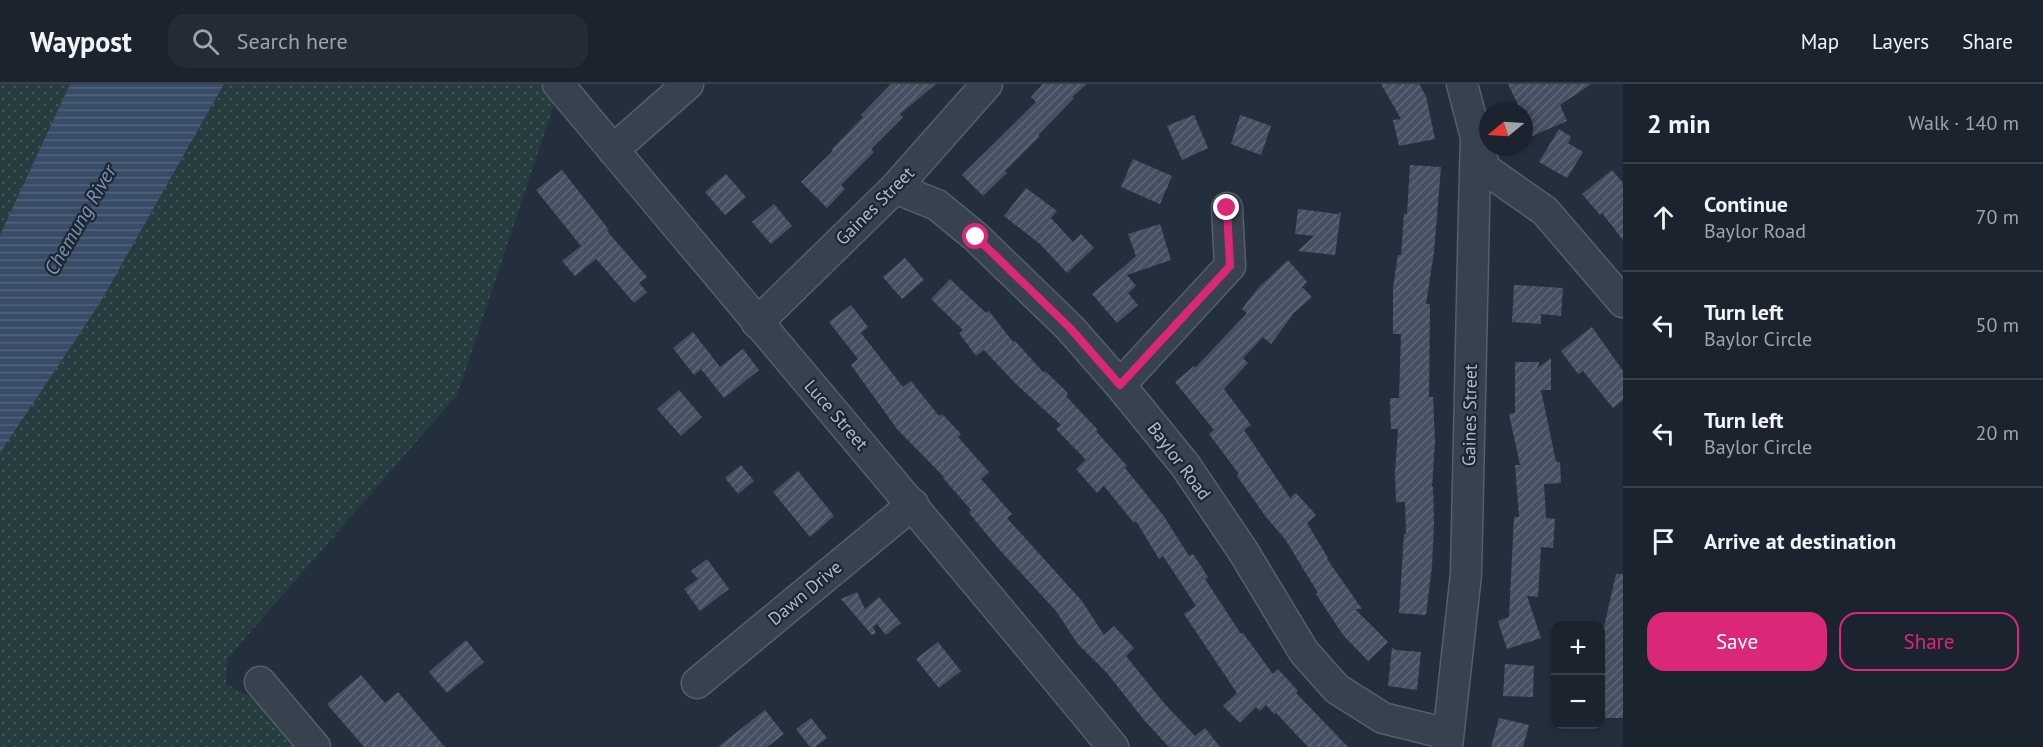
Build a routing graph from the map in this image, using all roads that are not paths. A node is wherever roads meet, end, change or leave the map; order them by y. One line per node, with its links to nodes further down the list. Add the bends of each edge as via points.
1 (558, 84): 6 (street, Luce Street)
2 (688, 84): 6 (street)
3 (987, 84): 7 (street, Gaines Street)
4 (1462, 84): 5 (street, Gaines Street)
5 (1476, 137): 9 (street, via 1485,169 1545,211); 15 (street, Gaines Street, via 1466,574)
6 (613, 150): 10 (street, Luce Street)
7 (895, 188): 10 (street, Gaines Street); 11 (street, Baylor Road, via 937,205 976,237 1070,328)
8 (1227, 208): 11 (street, via 1230,266)
9 (1623, 302)
10 (757, 322): 12 (street, Luce Street)
11 (1120, 385): 15 (street, Baylor Road, via 1185,465 1304,652 1337,689 1383,718)
12 (913, 504): 14 (street, Dawn Drive); 17 (street, Luce Street)
13 (260, 682): 16 (street)
14 (697, 683)
15 (1448, 741)
16 (315, 747)
17 (1113, 747)

